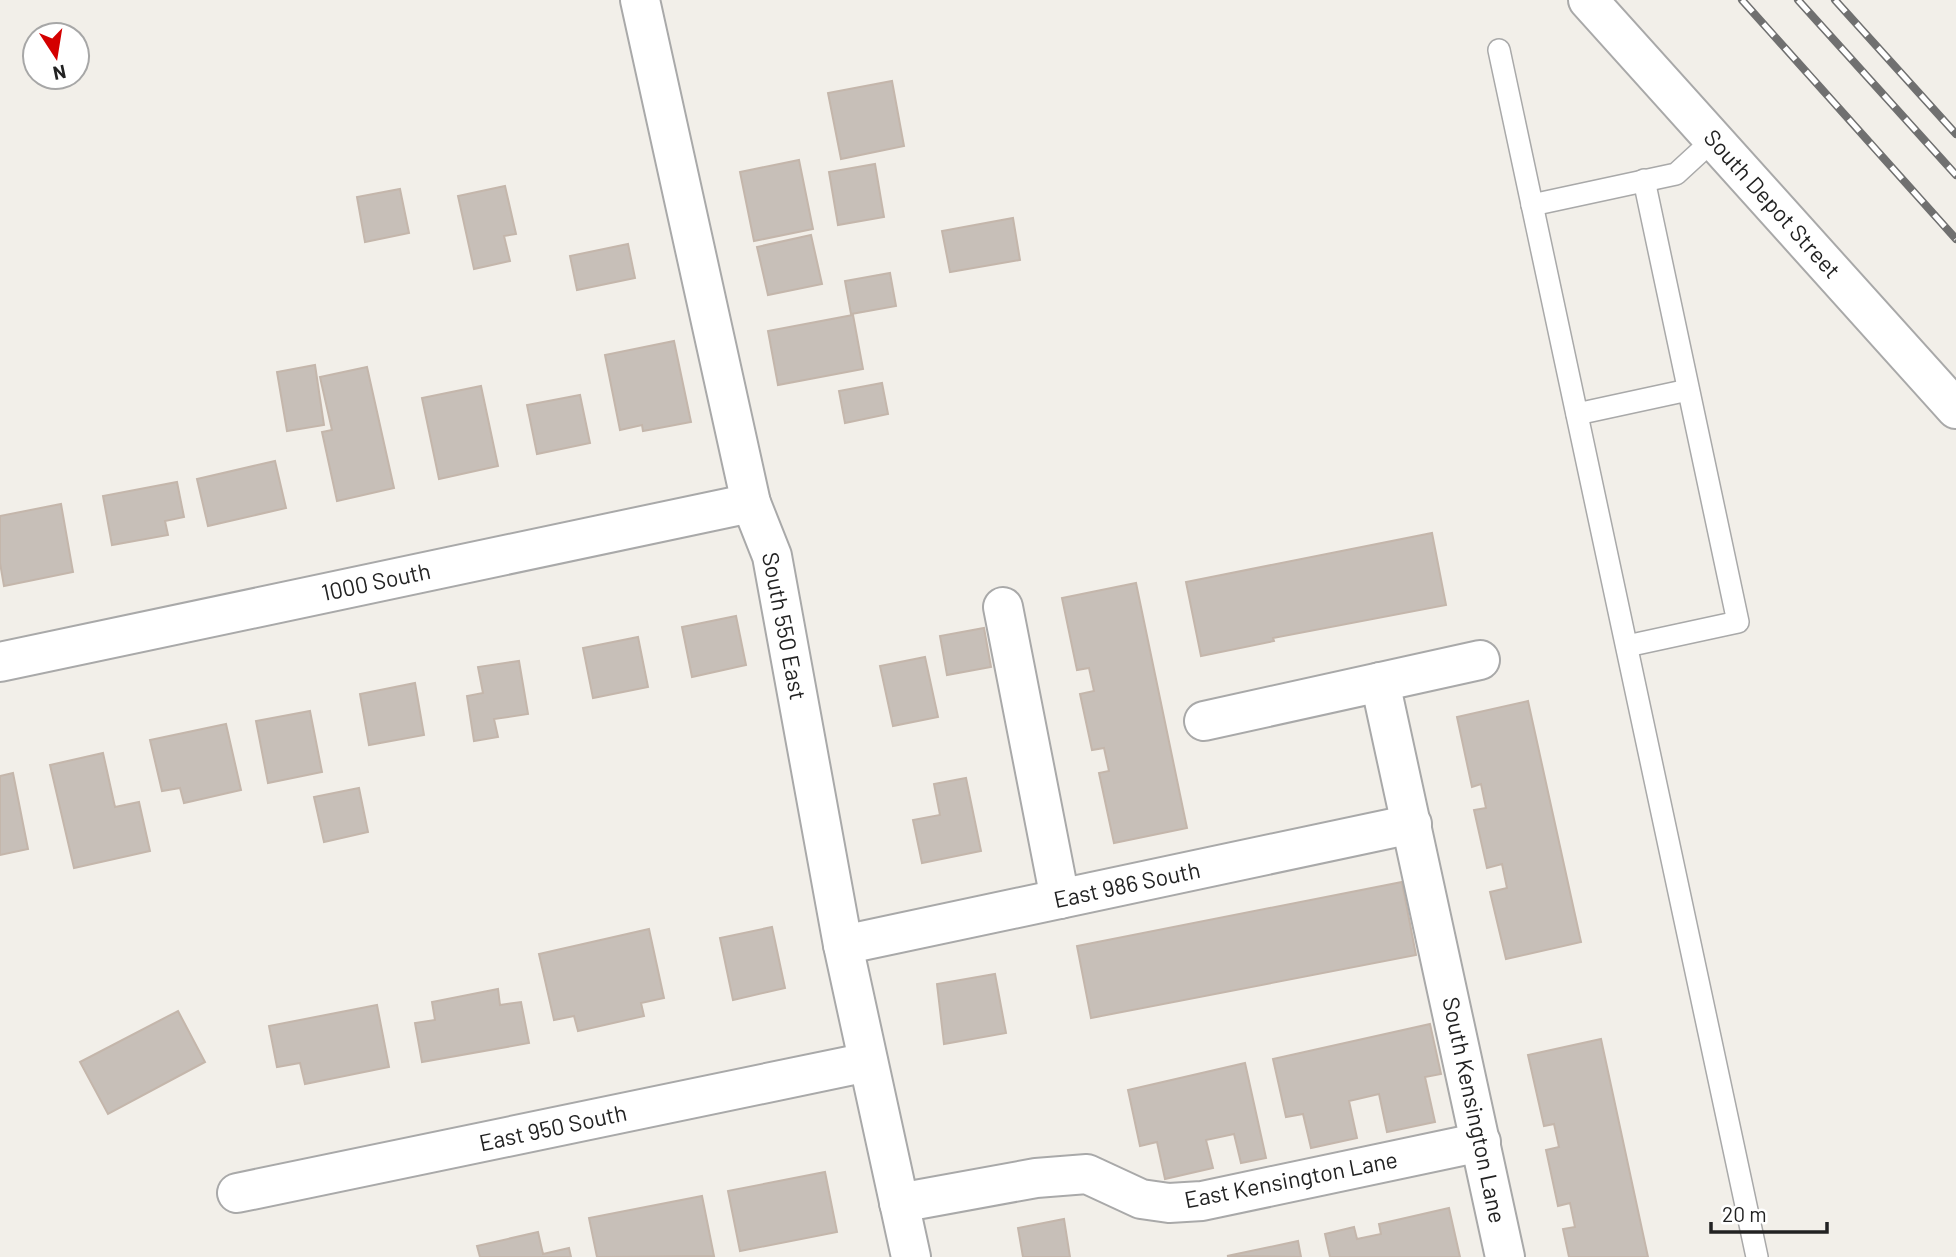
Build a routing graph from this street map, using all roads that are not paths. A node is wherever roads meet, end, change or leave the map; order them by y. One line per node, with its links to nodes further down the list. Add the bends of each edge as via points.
1 (640, 0): 10 (street, South 550 East)
2 (1588, 0): 4 (street, South Depot Street)
3 (1499, 50): 6 (lane)
4 (1713, 140): 5 (lane, via 1676,174); 8 (street, South Depot Street)
5 (1644, 180): 6 (lane); 7 (lane)
6 (1532, 205): 9 (lane)
7 (1688, 390): 9 (lane); 12 (lane, via 1738,622)
8 (1956, 409)
9 (1577, 414): 12 (lane)
10 (751, 503): 14 (street, 1000 South); 19 (street, South 550 East, via 772,555)
11 (1003, 607): 18 (street)
12 (1627, 646): 26 (lane)
13 (1480, 660): 15 (street)
14 (0, 662)
15 (1380, 682): 16 (street); 17 (street, South Kensington Lane)
16 (1204, 722)
17 (1412, 824): 18 (street, East 986 South); 21 (street, South Kensington Lane)
18 (1060, 899): 19 (street, East 986 South)
19 (843, 945): 20 (street, South 550 East)
20 (868, 1062): 22 (street, East 950 South); 23 (street, South 550 East)
21 (1481, 1142): 23 (street, East Kensington Lane, via 1202,1201 1142,1199 1087,1174 1036,1178); 25 (street, South Kensington Lane)
22 (237, 1193)
23 (899, 1203): 24 (street, South 550 East)
24 (911, 1257)
25 (1505, 1257)
26 (1757, 1257)

